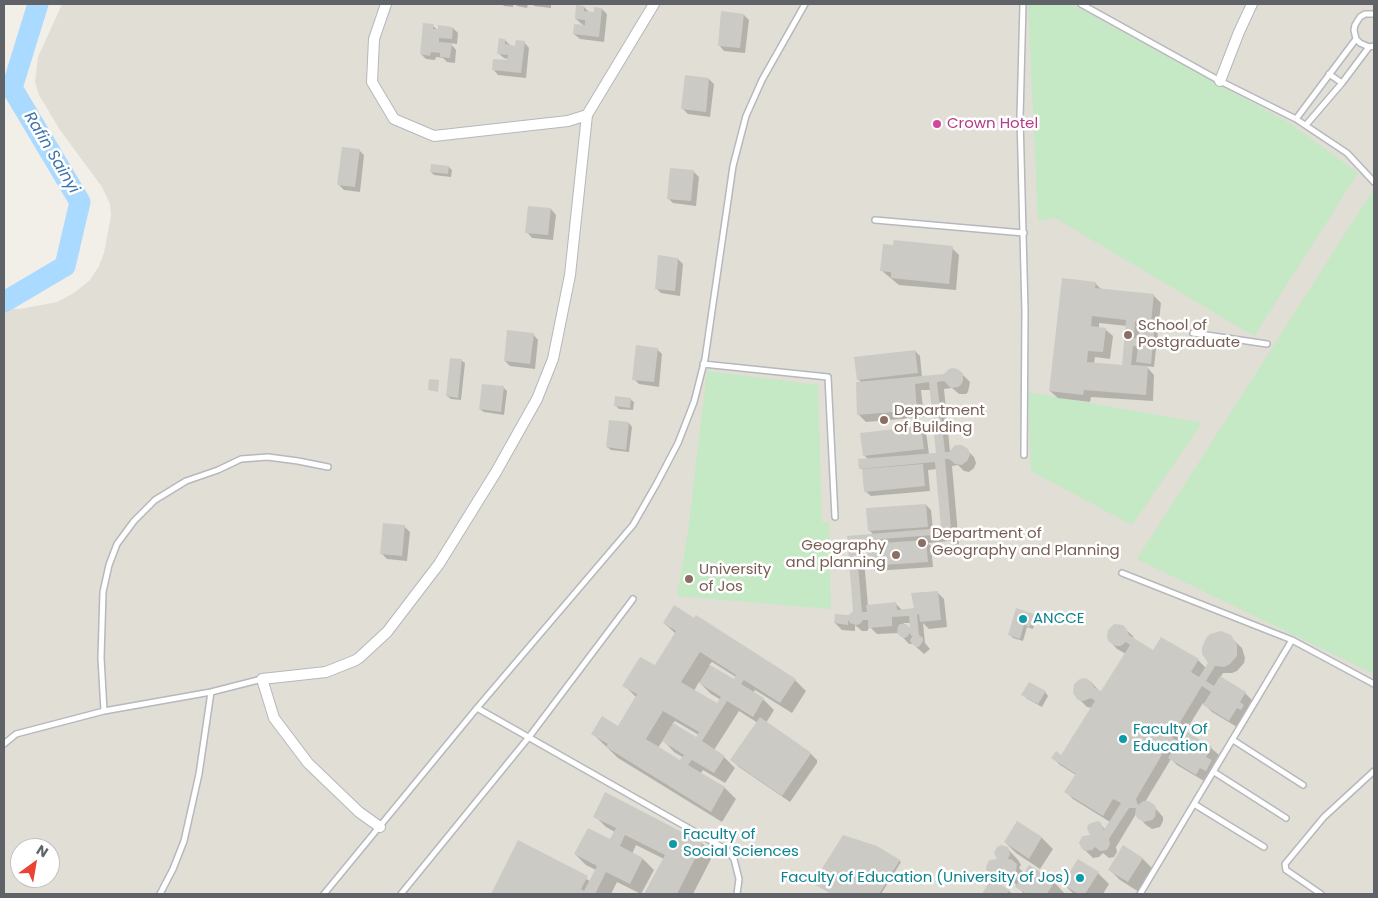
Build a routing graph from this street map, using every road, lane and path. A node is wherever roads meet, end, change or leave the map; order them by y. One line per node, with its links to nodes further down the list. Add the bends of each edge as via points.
1 (386, 4): 13 (street, via 374,39 372,82 394,119 434,136 568,122)
2 (654, 4): 13 (street)
3 (806, 4): 21 (lane, via 762,80 746,116 733,166)
4 (1022, 4): 18 (lane, via 1020,117)
5 (1081, 4): 11 (lane)
6 (1252, 4): 11 (street)
7 (1374, 14): 8 (lane, via 1365,14 1357,20)
8 (1356, 39): 9 (lane, via 1364,46); 10 (lane)
9 (1372, 46): 12 (lane)
10 (1329, 74): 12 (lane); 14 (lane)
11 (1220, 81): 14 (lane)
12 (1342, 83): 15 (lane)
13 (587, 115): 28 (street, via 570,275 553,359 537,399 496,472 439,564 387,632 356,660 326,672)
14 (1296, 118): 15 (lane)
15 (1306, 125): 16 (lane, via 1346,153)
16 (1374, 182)
17 (875, 220): 18 (lane)
18 (1024, 233): 22 (lane)
19 (1193, 333): 20 (lane)
20 (1267, 344)
21 (702, 364): 24 (lane, via 828,377); 31 (lane, via 694,402 678,443 633,525)
22 (1024, 454)
23 (328, 467): 32 (lane, via 268,457 241,459 186,480 155,500 134,521 117,544 103,592 101,658)
24 (835, 516)
25 (1122, 574): 27 (lane)
26 (633, 599): 33 (lane)
27 (1292, 640): 29 (lane); 34 (lane)
28 (262, 679): 30 (lane); 41 (street, via 274,718 308,763 359,812)
29 (1374, 684)
30 (211, 692): 32 (lane); 43 (lane, via 199,774 184,841)
31 (477, 708): 33 (lane); 41 (lane)
32 (104, 711): 35 (lane, via 16,734)
33 (528, 737): 45 (lane); 46 (lane, via 727,850 734,859 739,879)
34 (1233, 740): 37 (lane); 38 (lane)
35 (4, 744)
36 (1374, 771): 48 (lane, via 1324,817 1285,864 1286,870)
37 (1214, 772): 39 (lane); 40 (lane)
38 (1303, 784)
39 (1194, 804): 42 (lane); 47 (lane)
40 (1286, 818)
41 (380, 827): 44 (lane)
42 (1264, 847)
43 (160, 894)
44 (324, 894)
45 (402, 894)
46 (738, 894)
47 (1140, 894)
48 (1320, 894)

